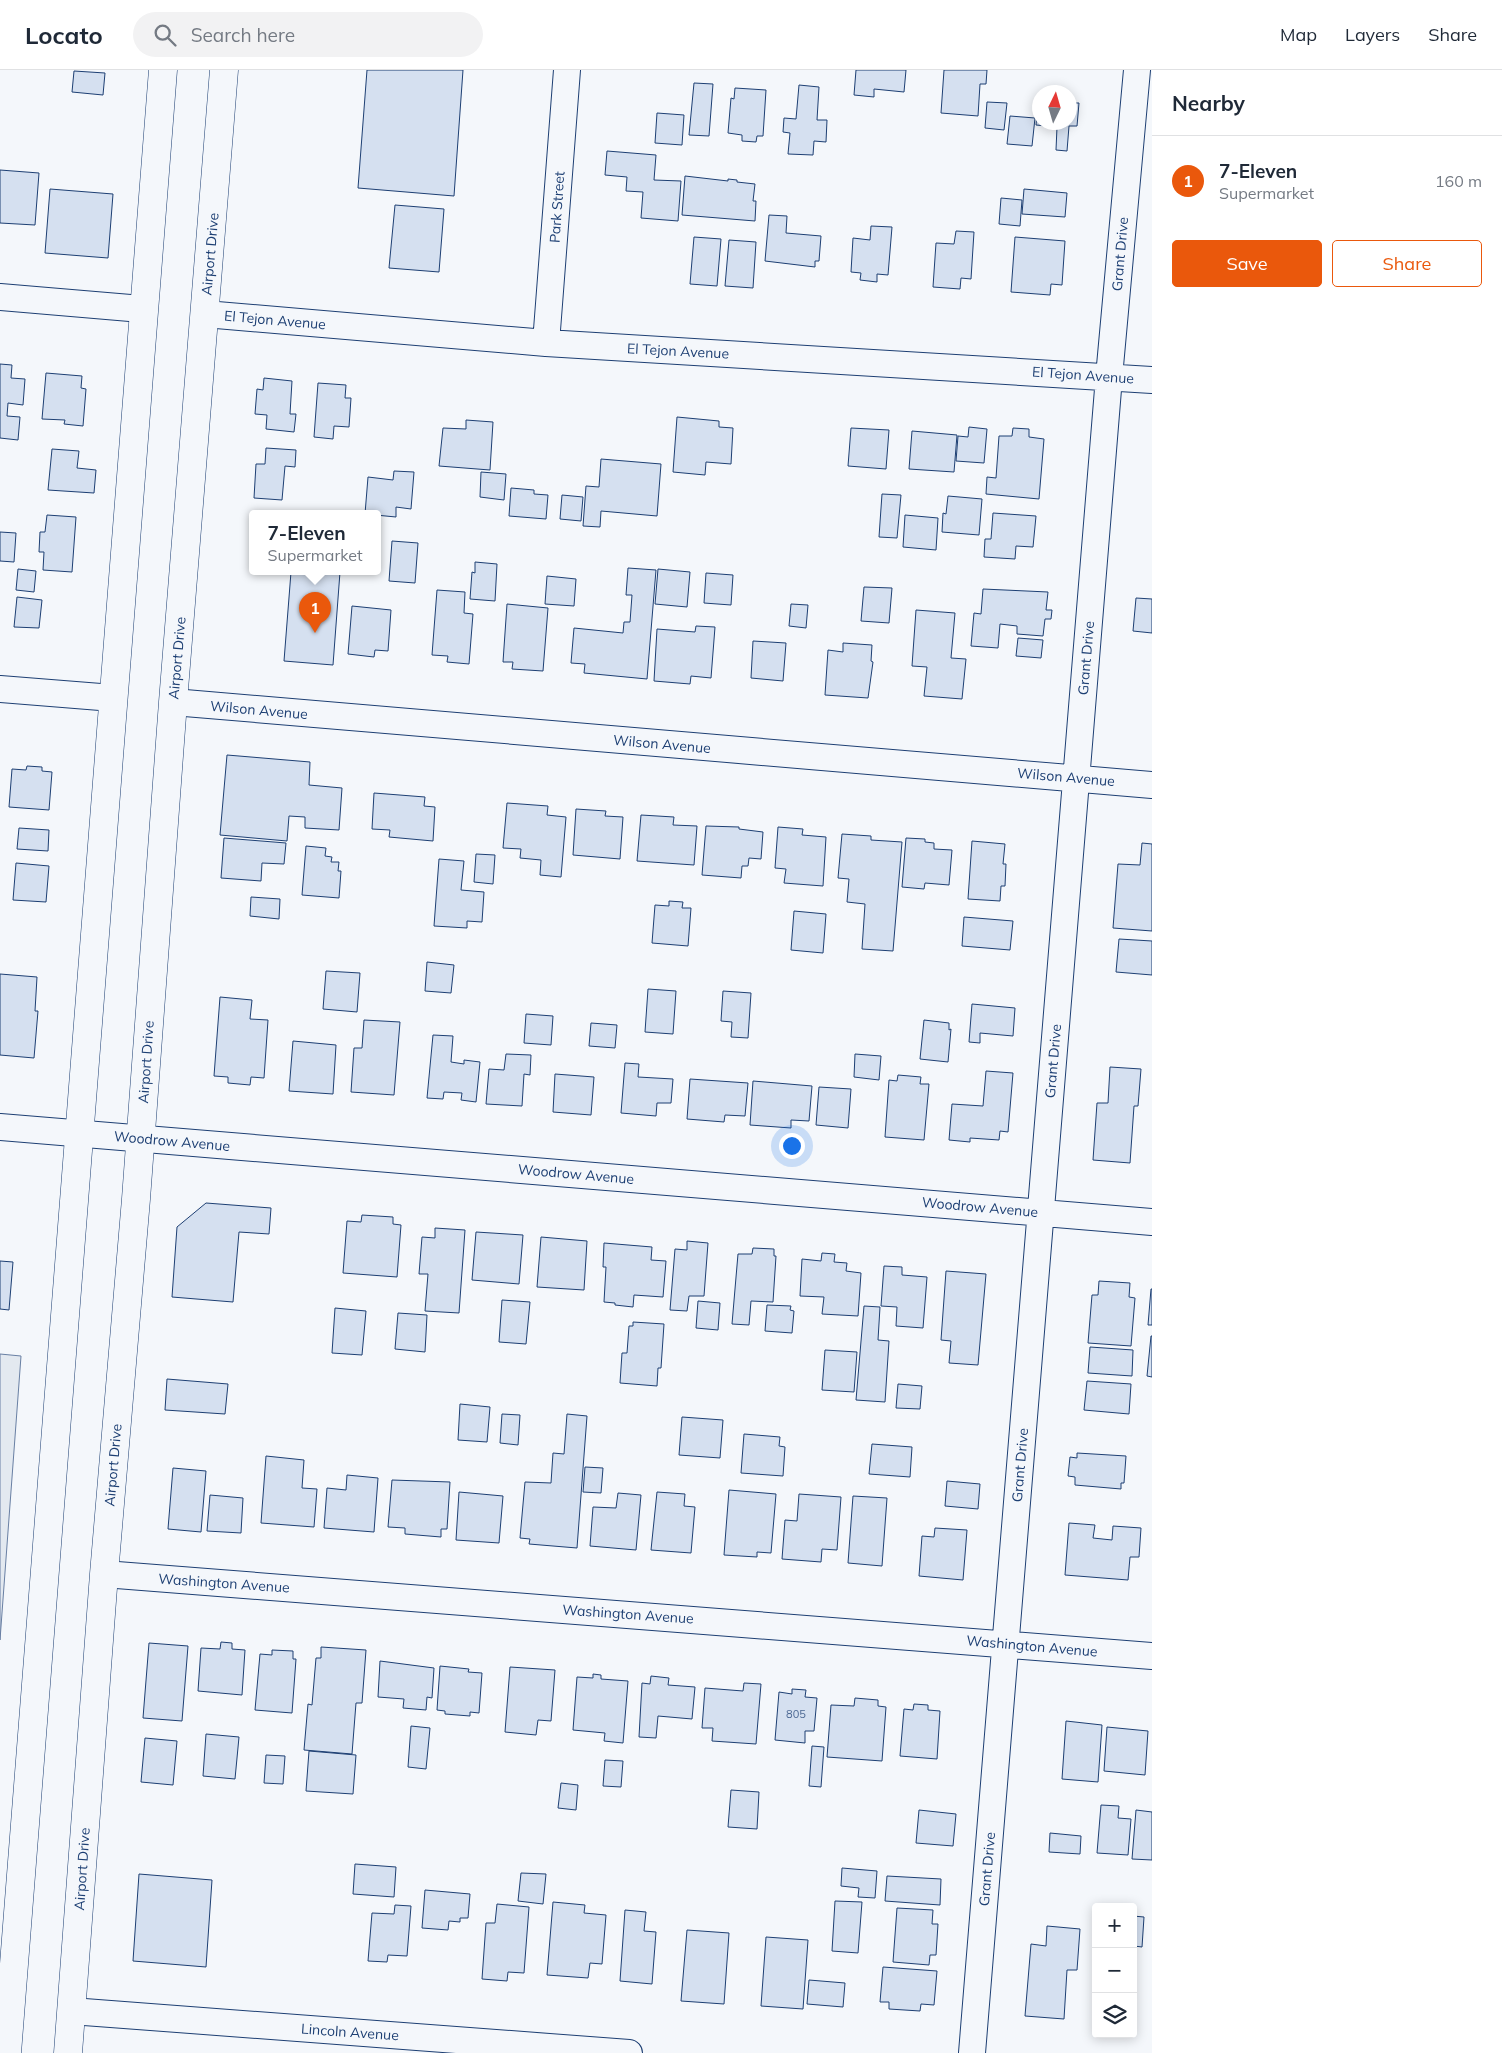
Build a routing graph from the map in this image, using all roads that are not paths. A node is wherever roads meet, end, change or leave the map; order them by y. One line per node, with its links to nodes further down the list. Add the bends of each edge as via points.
1 (163, 70): 6 (main road)
2 (224, 70): 7 (main road, Airport Drive)
3 (567, 70): 8 (street, Park Street)
4 (1137, 70): 9 (street, Grant Drive)
5 (0, 297): 6 (street)
6 (142, 309): 12 (main road)
7 (205, 314): 8 (street, El Tejon Avenue); 13 (main road, Airport Drive)
8 (546, 344): 9 (street, El Tejon Avenue)
9 (1109, 377): 10 (street, El Tejon Avenue); 14 (street, Grant Drive)
10 (1152, 380)
11 (0, 689): 12 (street)
12 (113, 698): 17 (main road)
13 (173, 702): 14 (street, Wilson Avenue); 18 (main road, Airport Drive)
14 (1076, 778): 15 (street, Wilson Avenue); 19 (street, Grant Drive)
15 (1152, 785)
16 (0, 1127): 17 (street, Woodrow Avenue)
17 (80, 1133): 18 (street, Woodrow Avenue); 25 (main road)
18 (140, 1138): 19 (street, Woodrow Avenue); 21 (main road, Airport Drive)
19 (1041, 1212): 20 (street, Woodrow Avenue); 22 (street, Grant Drive)
20 (1152, 1222)
21 (104, 1574): 22 (street, Washington Avenue); 24 (main road, Airport Drive)
22 (1006, 1644): 23 (street, Washington Avenue); 28 (street, Grant Drive)
23 (1152, 1656)
24 (71, 2011): 26 (main road, Airport Drive); 27 (street, Lincoln Avenue)
25 (7, 2053)
26 (68, 2053)
27 (629, 2053)
28 (972, 2053)

